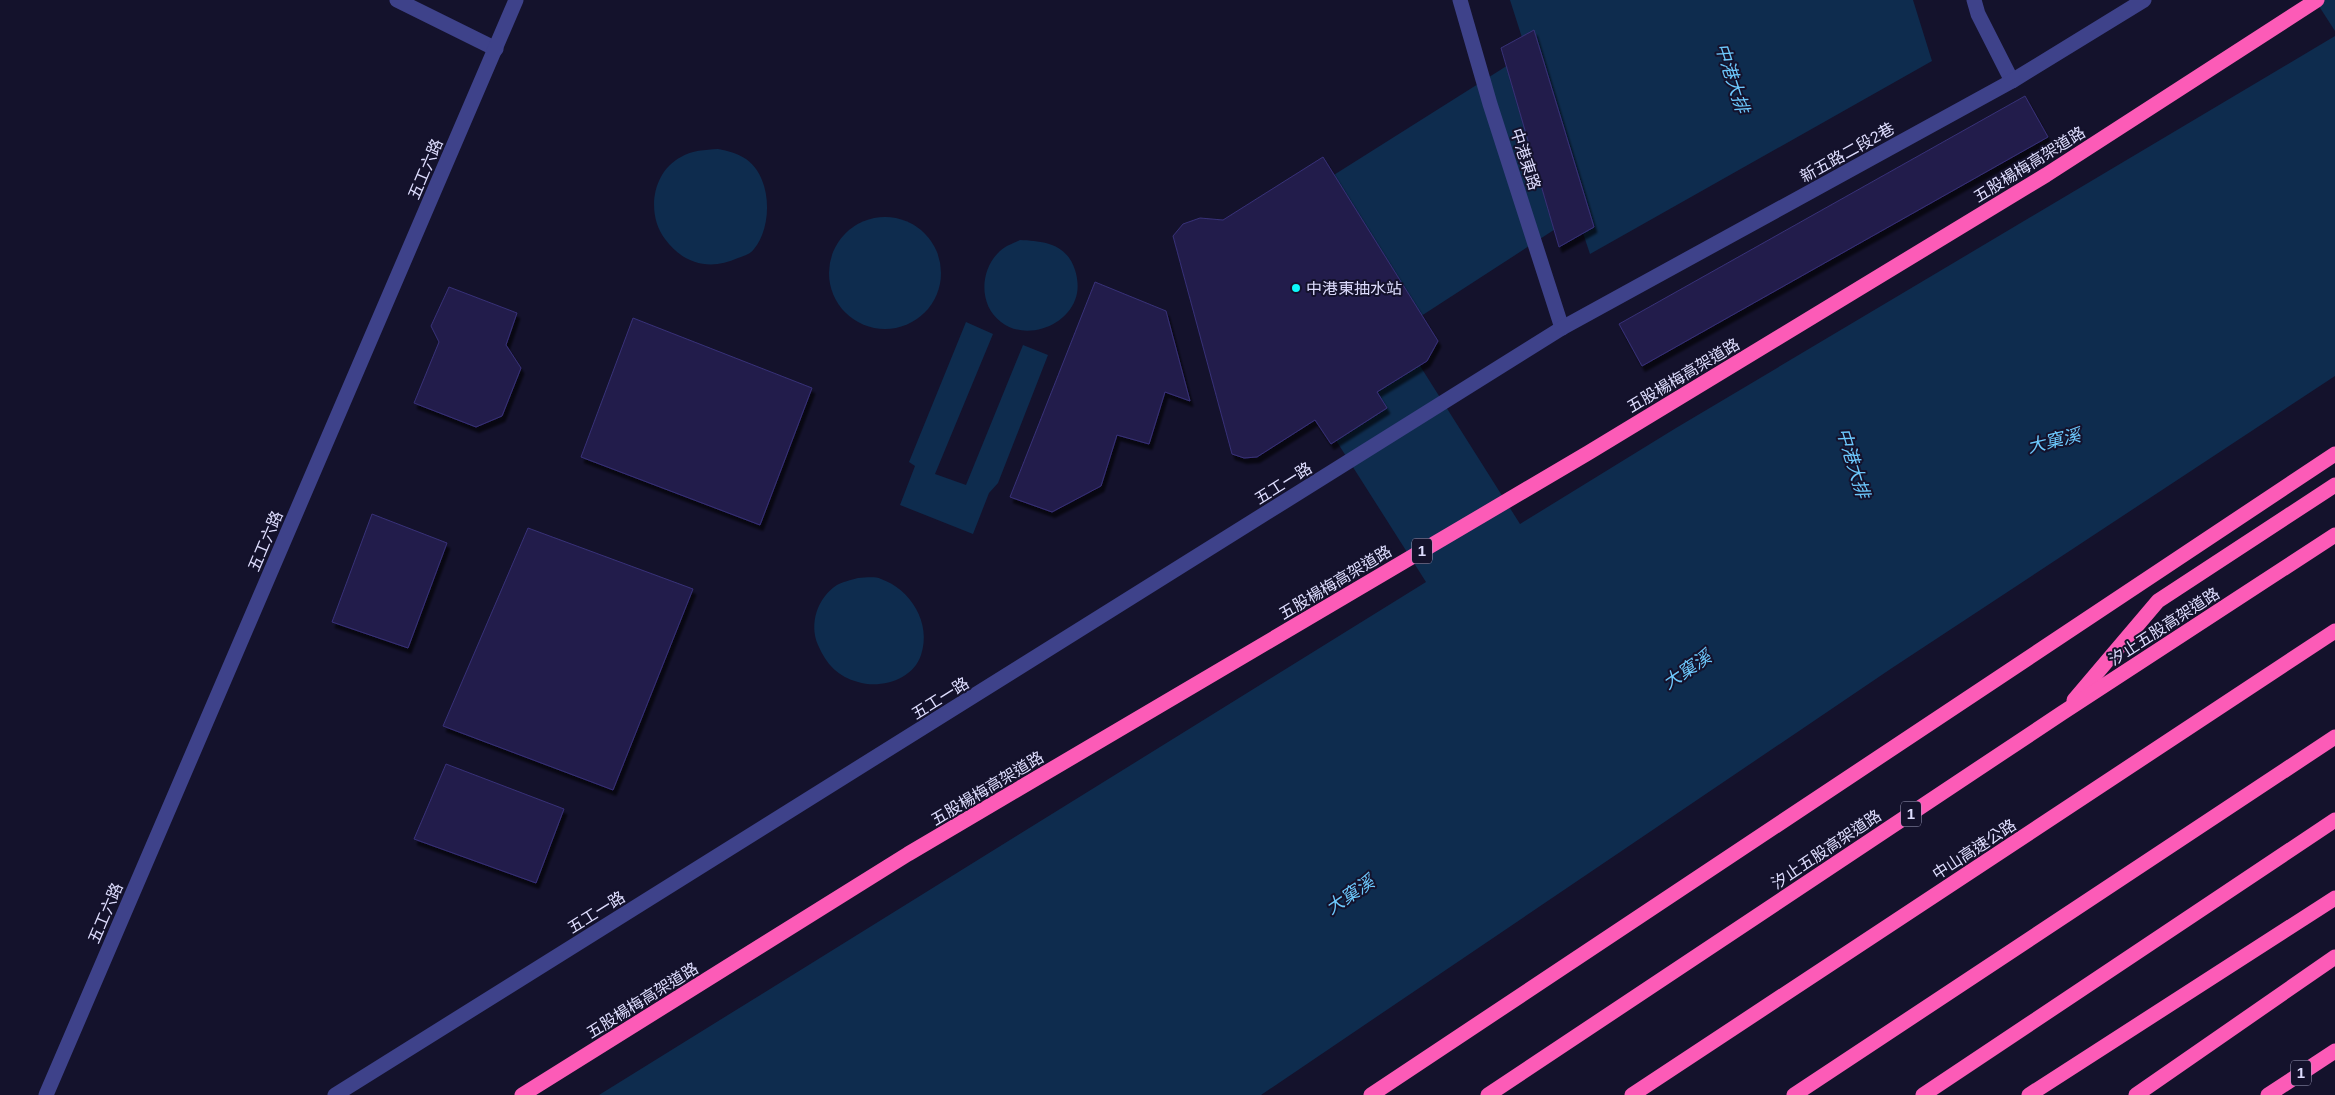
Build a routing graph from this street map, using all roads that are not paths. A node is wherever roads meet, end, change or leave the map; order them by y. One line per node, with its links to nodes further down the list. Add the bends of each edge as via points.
1 (397, 0): 7 (street)
2 (516, 0): 7 (street, 五工六路)
3 (1460, 0): 9 (street, 中港東路)
4 (1974, 0): 8 (street)
5 (2144, 0): 8 (street, 新五路二段2巷)
6 (2317, 0): 22 (highway, 五股楊梅高架道路 / 1, via 2029,186 1588,453 908,854)
7 (496, 49): 20 (street, 五工六路)
8 (2012, 81): 9 (street, 新五路二段2巷)
9 (1562, 328): 21 (street, 五工一路)
10 (2335, 454): 23 (highway)
11 (2335, 485): 14 (highway, via 2158,601)
12 (2335, 535): 14 (highway, 汐止五股高架道路 / 1)
13 (2335, 631): 25 (highway, 中山高速公路)
14 (2062, 713): 24 (highway, 汐止五股高架道路 / 1)
15 (2335, 737): 26 (highway)
16 (2335, 820): 27 (highway)
17 (2335, 898): 28 (highway)
18 (2335, 957): 29 (highway)
19 (2335, 1051): 30 (highway, 1)
20 (46, 1095)
21 (335, 1095)
22 (522, 1095)
23 (1371, 1095)
24 (1488, 1095)
25 (1632, 1095)
26 (1794, 1095)
27 (1923, 1095)
28 (2029, 1095)
29 (2136, 1095)
30 (2268, 1095)

